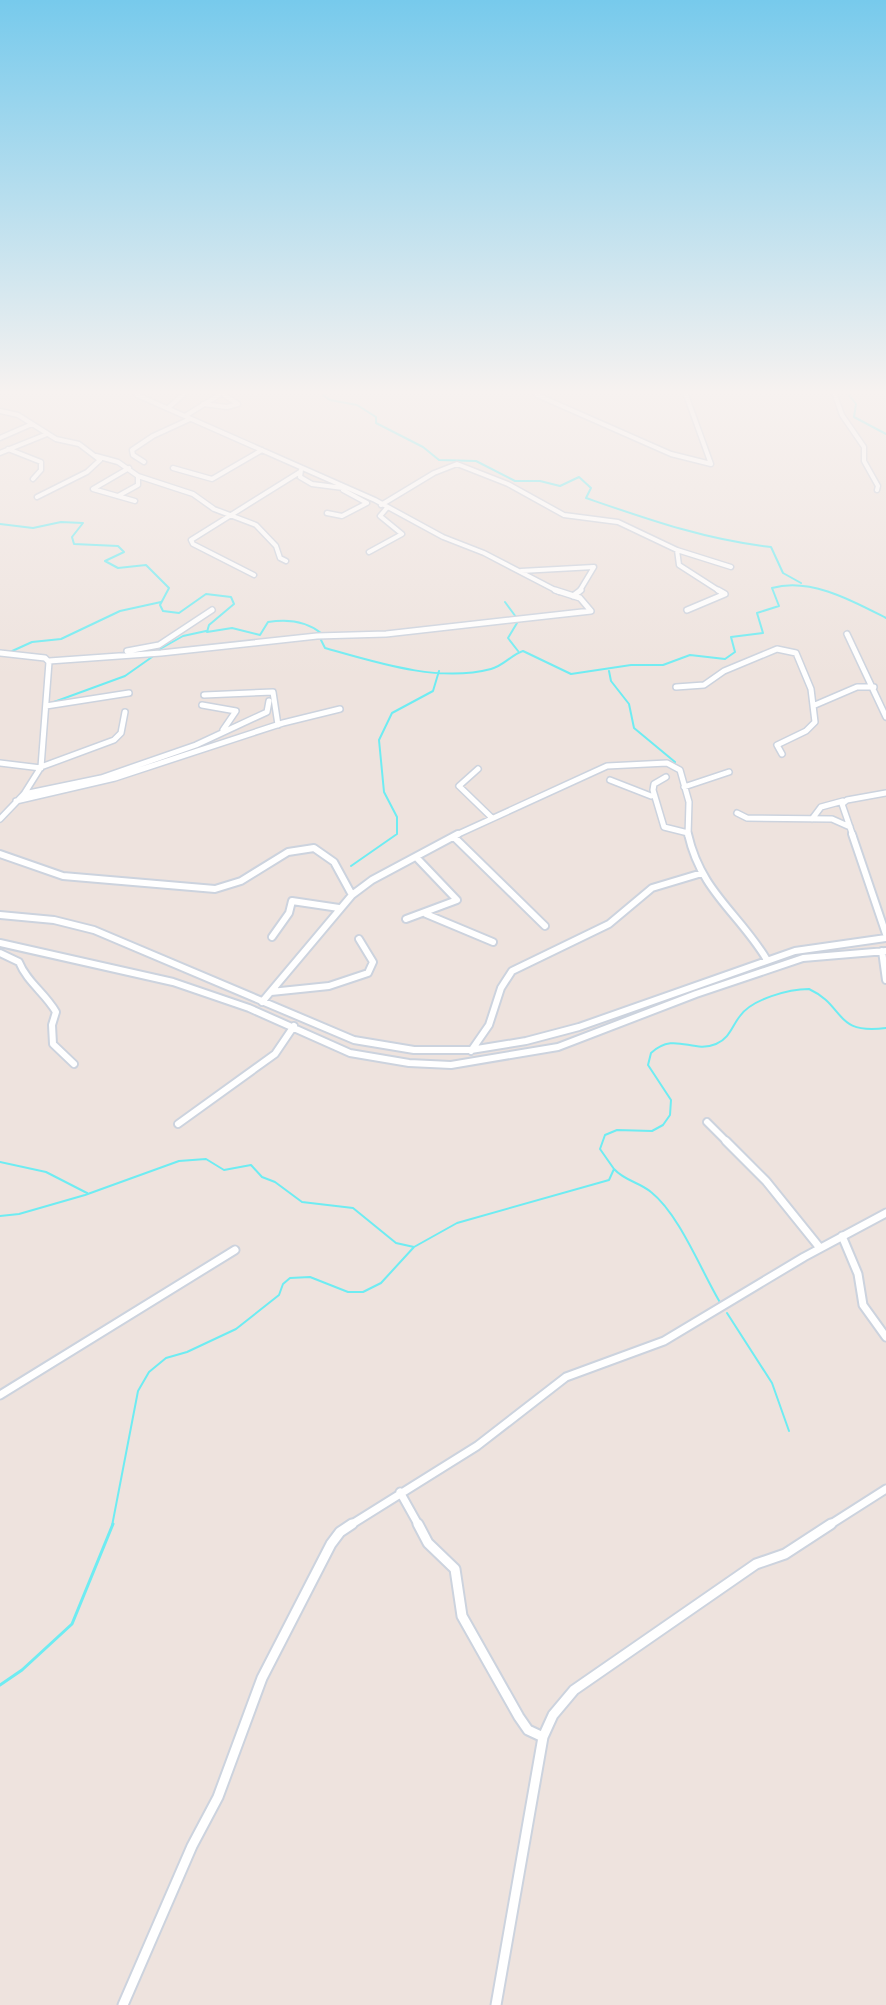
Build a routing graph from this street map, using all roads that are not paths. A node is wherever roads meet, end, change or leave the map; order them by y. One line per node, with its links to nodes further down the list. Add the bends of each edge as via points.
1 (52, 489): 12 (street)
2 (95, 489): 11 (street)
3 (132, 489): 11 (street)
4 (176, 489): 16 (street)
5 (274, 489): 16 (street)
6 (341, 489): 15 (street, via 367,503 342,516)
7 (346, 489): 8 (street)
8 (350, 489): 14 (street)
9 (411, 489): 14 (street)
10 (514, 489): 17 (street, via 564,515 618,522)
11 (118, 496): 13 (street)
12 (37, 497)
13 (135, 501)
14 (384, 507): 18 (street, via 380,517 402,534); 21 (street)
15 (327, 513)
16 (233, 514): 19 (street, via 259,527); 22 (street, via 191,542)
17 (677, 550): 20 (street); 25 (street, via 679,565 725,594)
18 (369, 552)
19 (286, 561)
20 (731, 567)
21 (521, 571): 23 (street); 23 (street, via 594,567)
22 (254, 575)
23 (573, 596): 28 (street, via 591,611 386,634)
24 (212, 610): 28 (street, via 159,645)
25 (687, 610)
26 (847, 634): 30 (street)
27 (0, 653): 28 (street)
28 (47, 660): 36 (street)
29 (676, 687): 35 (street, via 696,688 781,649 799,656)
30 (874, 687): 35 (street, via 857,687); 39 (street)
31 (129, 693): 36 (street)
32 (204, 695): 40 (street, via 273,692)
33 (269, 701): 41 (street, via 267,712)
34 (202, 705): 41 (street, via 236,711)
35 (815, 705): 42 (street, via 815,722 777,745)
36 (46, 706): 44 (street)
37 (340, 709): 40 (street)
38 (125, 712): 44 (street, via 117,738)
39 (886, 717)
40 (278, 725): 53 (street, via 89,788)
41 (223, 730): 51 (street, via 196,745 101,778)
42 (782, 754)
43 (0, 763): 44 (street)
44 (41, 767): 51 (street)
45 (478, 769): 57 (street, via 459,786)
46 (729, 772): 49 (street)
47 (666, 777): 52 (street, via 654,784)
48 (610, 780): 52 (street)
49 (684, 787): 57 (street, via 680,770 671,764 617,764); 60 (street)
50 (886, 793): 54 (street)
51 (24, 794): 53 (street)
52 (651, 796): 60 (street, via 664,827)
53 (16, 801): 56 (street)
54 (843, 801): 58 (street, via 821,807); 59 (street)
55 (737, 813): 58 (street, via 747,818)
56 (1, 816)
57 (491, 817): 61 (street)
58 (812, 819): 59 (street, via 832,819)
59 (850, 827): 71 (street)
60 (688, 833): 64 (street)
61 (454, 837): 63 (street); 70 (street)
62 (0, 854): 65 (street, via 63,876 215,889 234,884 287,852 314,848 334,862)
63 (416, 857): 65 (street); 67 (street, via 457,900)
64 (702, 873): 79 (street); 84 (street, via 652,888 609,924 512,971 489,1025)
65 (352, 895): 66 (street)
66 (339, 908): 72 (street, via 292,901); 81 (street)
67 (426, 913): 69 (street); 74 (street)
68 (0, 915): 82 (street, via 94,930)
69 (406, 919)
70 (545, 926)
71 (886, 936): 79 (street)
72 (272, 937)
73 (359, 939): 81 (street, via 373,962 368,973 329,986)
74 (493, 942)
75 (0, 943): 76 (street)
76 (19, 946): 78 (street, via 16,953); 83 (street, via 173,982)
77 (884, 951): 80 (street); 83 (street, via 803,958 570,1044 473,1063 419,1064 362,1055)
78 (3, 955): 85 (street, via 19,962 25,976 46,995 54,1008 53,1044)
79 (767, 960): 84 (street, via 582,1028)
80 (886, 980)
81 (270, 993): 82 (street)
82 (262, 1002): 84 (street, via 366,1043)
83 (294, 1026): 87 (street, via 275,1054)
84 (471, 1051)
85 (74, 1064)
86 (707, 1122): 90 (street, via 766,1181)
87 (178, 1124)
88 (886, 1213): 89 (street)
89 (842, 1236): 90 (street); 92 (street, via 858,1274 863,1305)
90 (820, 1248): 95 (street, via 664,1341 566,1377 477,1446)
91 (235, 1250): 93 (street)
92 (886, 1337)
93 (0, 1395)
94 (886, 1489): 96 (street, via 785,1554 756,1564 574,1690)
95 (400, 1492): 96 (street, via 431,1548 455,1569 462,1616 519,1717 528,1730); 97 (street, via 331,1544 262,1678 218,1797)
96 (543, 1737): 98 (street)
97 (123, 2005)
98 (496, 2005)

